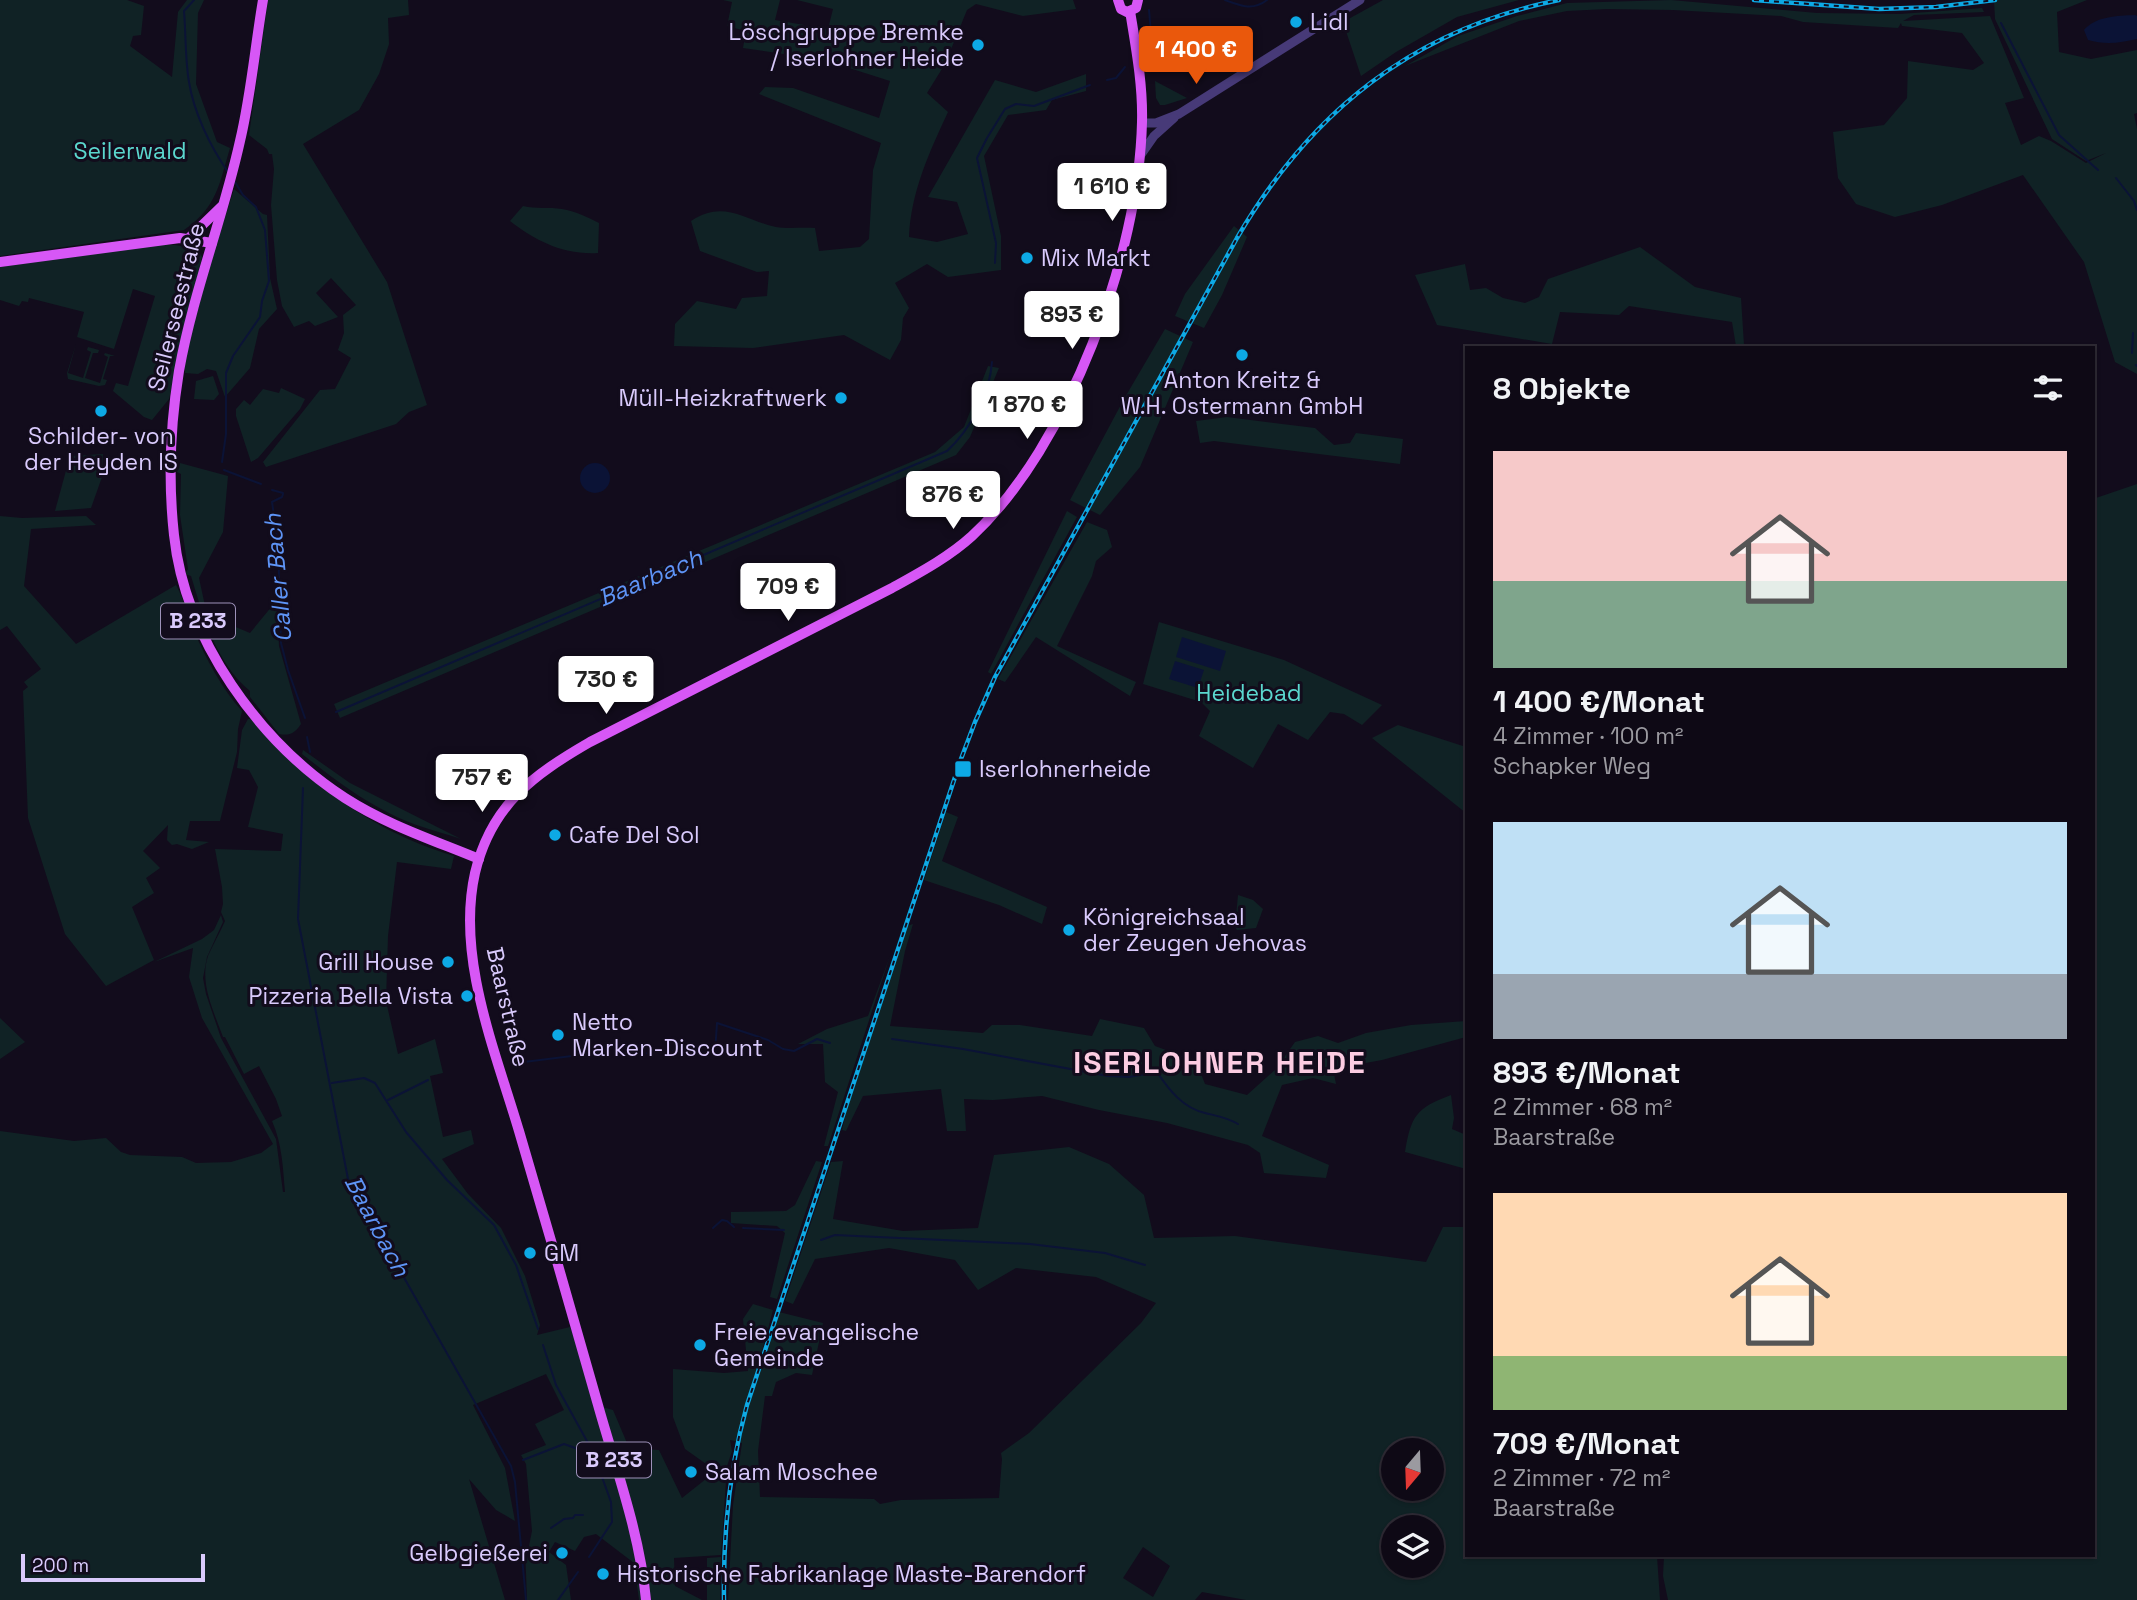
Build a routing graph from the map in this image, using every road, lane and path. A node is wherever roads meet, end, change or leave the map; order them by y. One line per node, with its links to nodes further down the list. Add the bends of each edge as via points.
1 (262, 0): 9 (main road, Seilerseestraße / B 233, via 247,104)
2 (1118, 0): 5 (main road, via 1121,9)
3 (1138, 0): 5 (main road)
4 (1360, 0): 6 (street)
5 (1130, 11): 7 (main road, Baarstraße)
6 (1179, 114): 7 (street); 8 (street)
7 (1142, 123): 8 (main road, Baarstraße)
8 (1140, 156): 13 (main road, Baarstraße, via 1113,283 1080,372 1031,464 971,537 911,577 566,756 512,798)
9 (223, 205): 10 (main road); 11 (main road, Seilerseestraße / B 233)
10 (188, 239): 11 (main road); 12 (main road)
11 (212, 243): 13 (main road, Seilerseestraße / B 233, via 179,369 170,446 174,537 199,623 235,690 300,764 369,812)
12 (0, 262)
13 (479, 859): 14 (main road, Baarstraße / B 233, via 470,906 476,978 619,1478)
14 (646, 1600)

